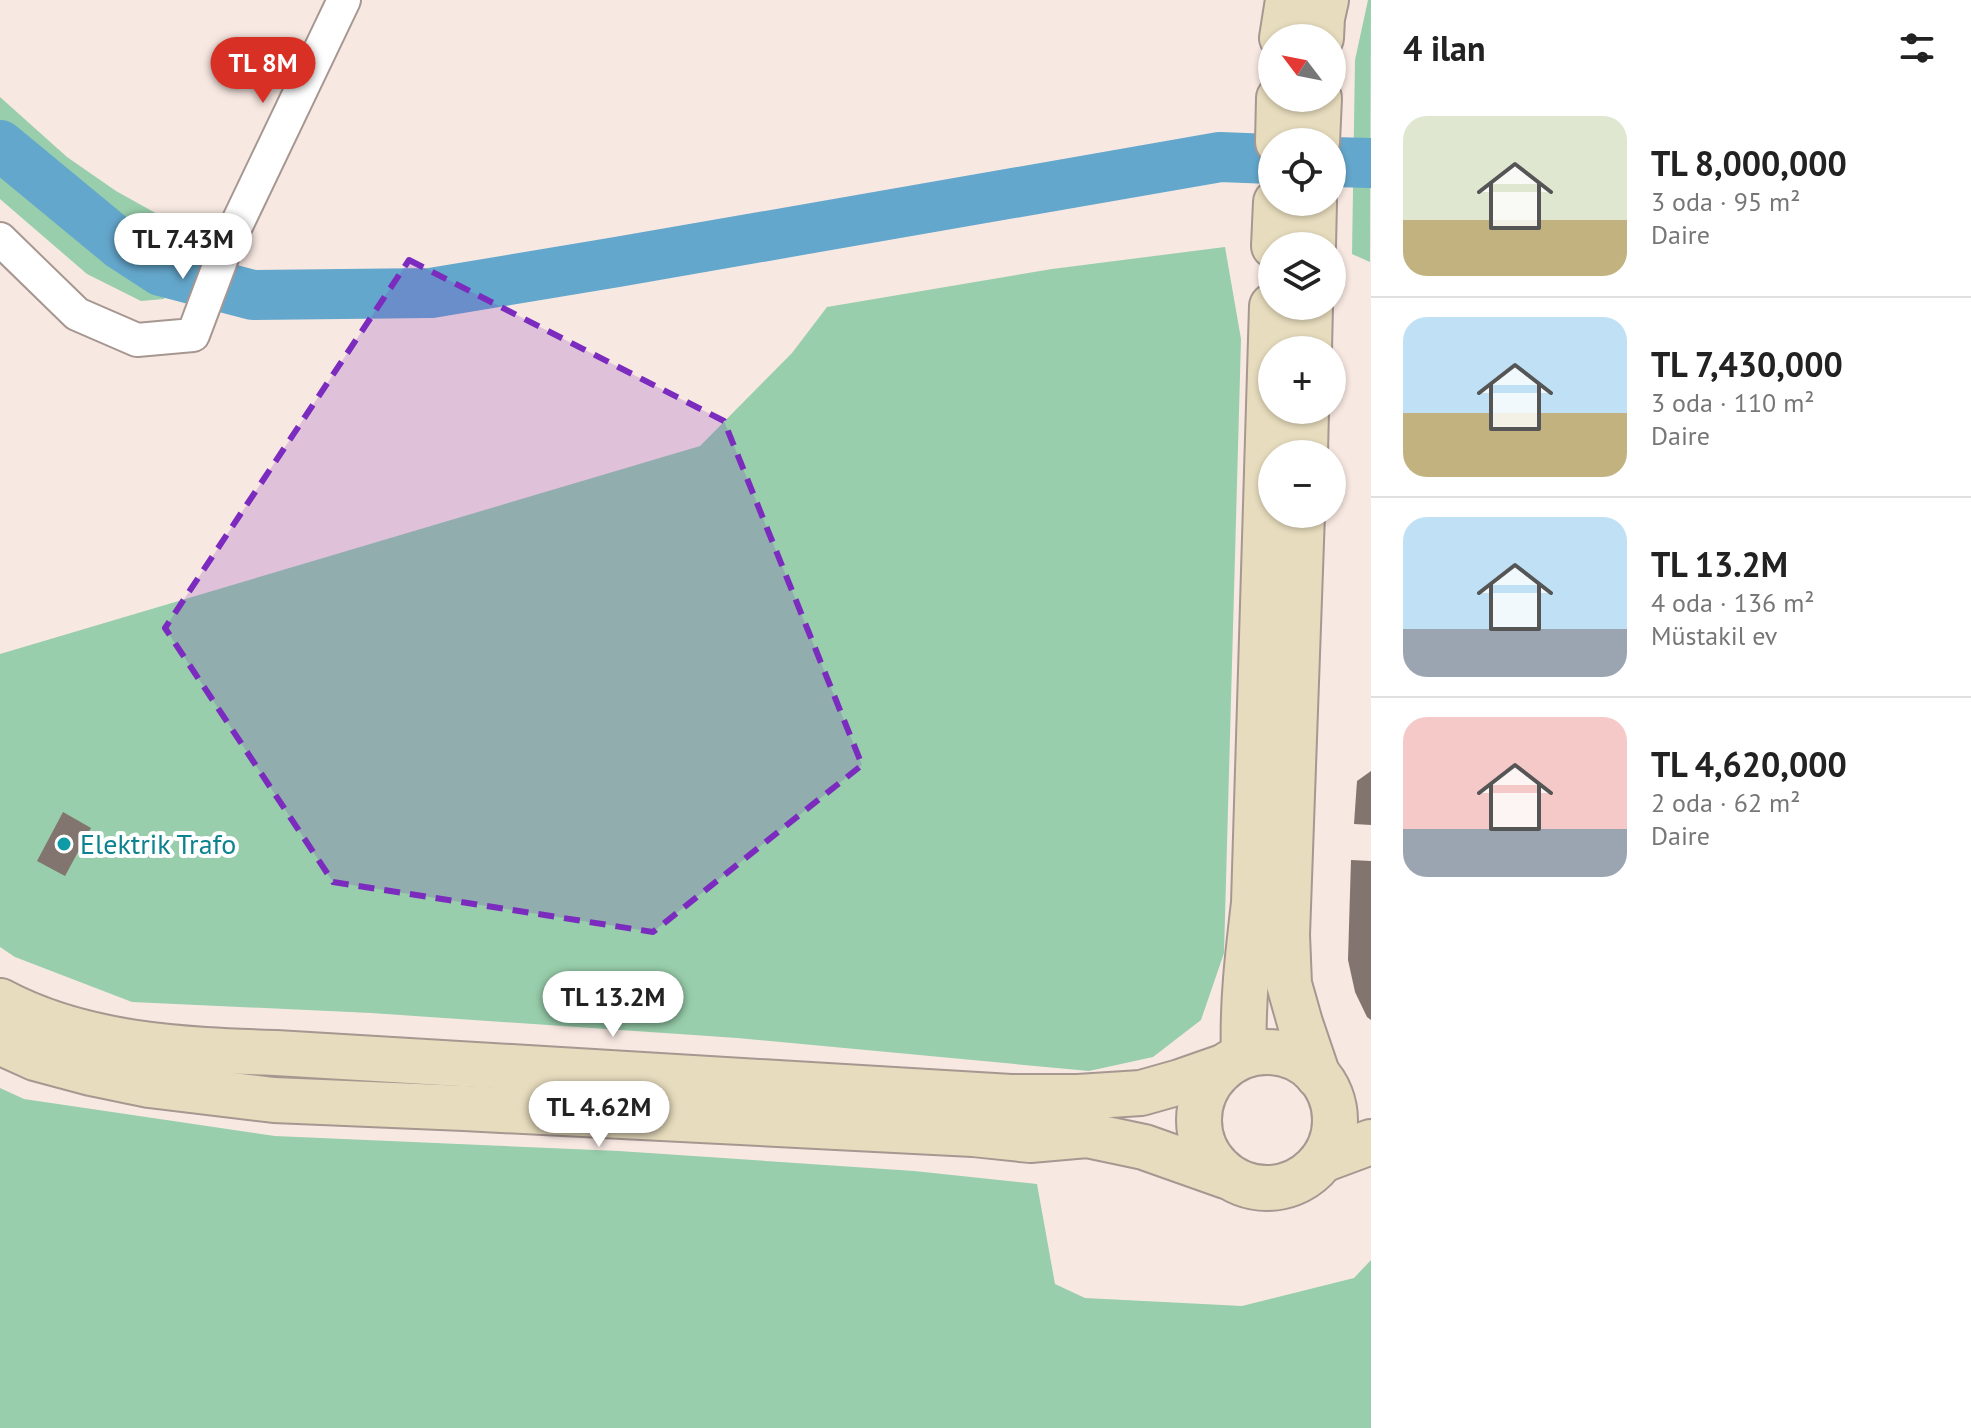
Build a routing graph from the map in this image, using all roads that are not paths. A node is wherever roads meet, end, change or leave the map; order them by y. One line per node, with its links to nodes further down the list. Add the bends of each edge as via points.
1 (344, 0): 6 (street, via 226,247 193,335 137,340 77,314)
2 (1288, 0): 4 (main road)
3 (1326, 0): 5 (main road)
4 (1284, 24)
5 (1322, 24)
6 (0, 239)
7 (1272, 320): 11 (main road, via 1254,903 1243,1026)
8 (1302, 528): 12 (main road, via 1287,935 1289,984)
9 (0, 1001): 11 (main road, via 60,1027 193,1050 1011,1097 1141,1093)
10 (0, 1042): 16 (main road, via 91,1073 274,1100 1030,1140 1087,1135 1144,1147)
11 (1234, 1061): 12 (main road, via 1274,1051 1303,1060); 16 (main road, via 1214,1077 1201,1100 1198,1126 1205,1150)
12 (1323, 1080): 13 (main road); 15 (main road, via 1336,1111 1336,1130)
13 (1371, 1103)
14 (1371, 1142): 15 (main road)
15 (1325, 1159): 16 (main road, via 1296,1183 1261,1190)
16 (1226, 1176)

